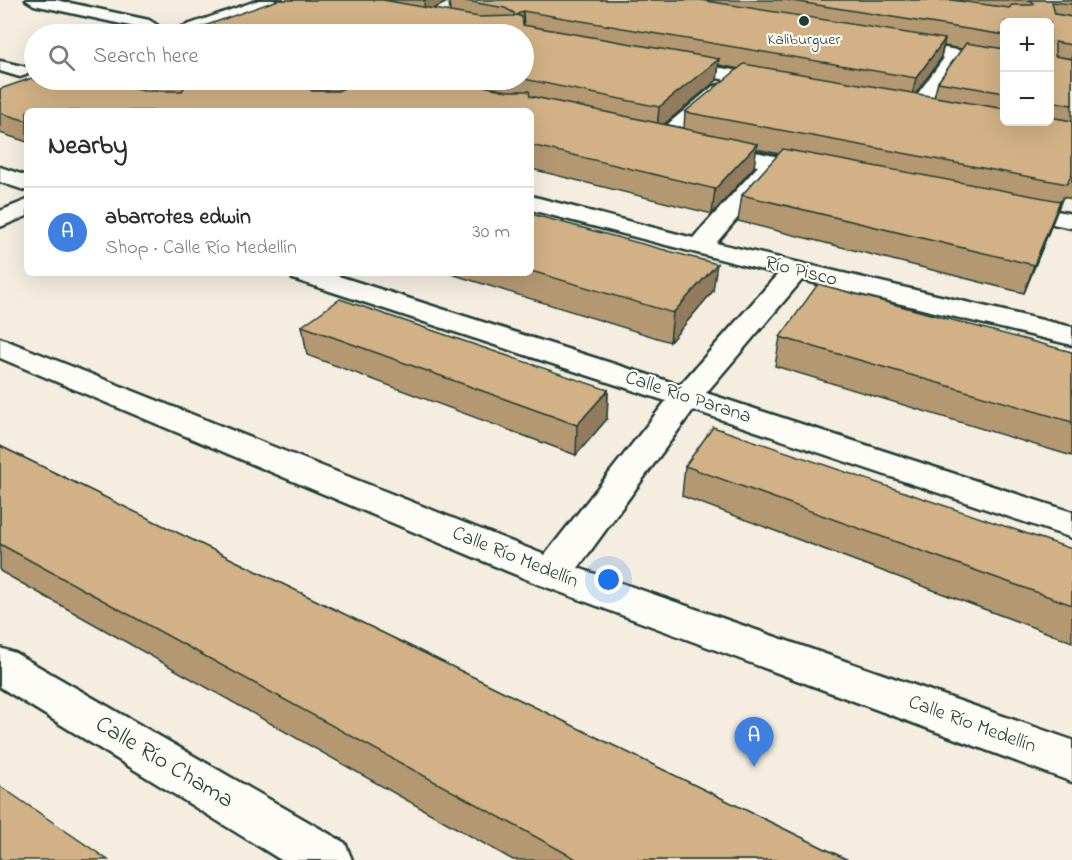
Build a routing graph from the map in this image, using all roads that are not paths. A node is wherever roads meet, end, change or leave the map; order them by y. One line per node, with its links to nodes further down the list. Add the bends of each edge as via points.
1 (34, 0): 3 (street, via 155,23)
2 (274, 0): 4 (street)
3 (152, 24)
4 (209, 24)
5 (886, 43): 6 (street)
6 (956, 54): 8 (street); 18 (street)
7 (659, 62): 12 (street)
8 (1000, 62)
9 (0, 66): 10 (street)
10 (24, 69)
11 (24, 70): 13 (street)
12 (738, 76): 14 (street); 21 (street)
13 (0, 79)
14 (794, 86)
15 (31, 90): 16 (street)
16 (0, 102)
17 (896, 104): 18 (street)
18 (918, 107): 19 (street)
19 (940, 112)
20 (639, 132): 21 (street)
21 (663, 138): 22 (street)
22 (773, 163): 24 (street); 31 (street)
23 (0, 174): 25 (street)
24 (831, 174)
25 (24, 183)
26 (534, 204): 31 (street, Río Pisco)
27 (992, 205): 30 (street)
28 (24, 208): 29 (street)
29 (0, 220)
30 (1072, 221)
31 (699, 247): 32 (street, Río Pisco)
32 (796, 270): 34 (street, Río Pisco); 36 (street)
33 (311, 276): 36 (street, Calle Río Parana)
34 (1072, 336)
35 (0, 347): 38 (street, Calle Río Medellín)
36 (686, 397): 37 (street, Calle Río Parana); 38 (street)
37 (1072, 525)
38 (552, 574): 40 (street, Calle Río Medellín)
39 (0, 665): 41 (street, Calle Río Chama)
40 (1072, 761)
41 (327, 860)

